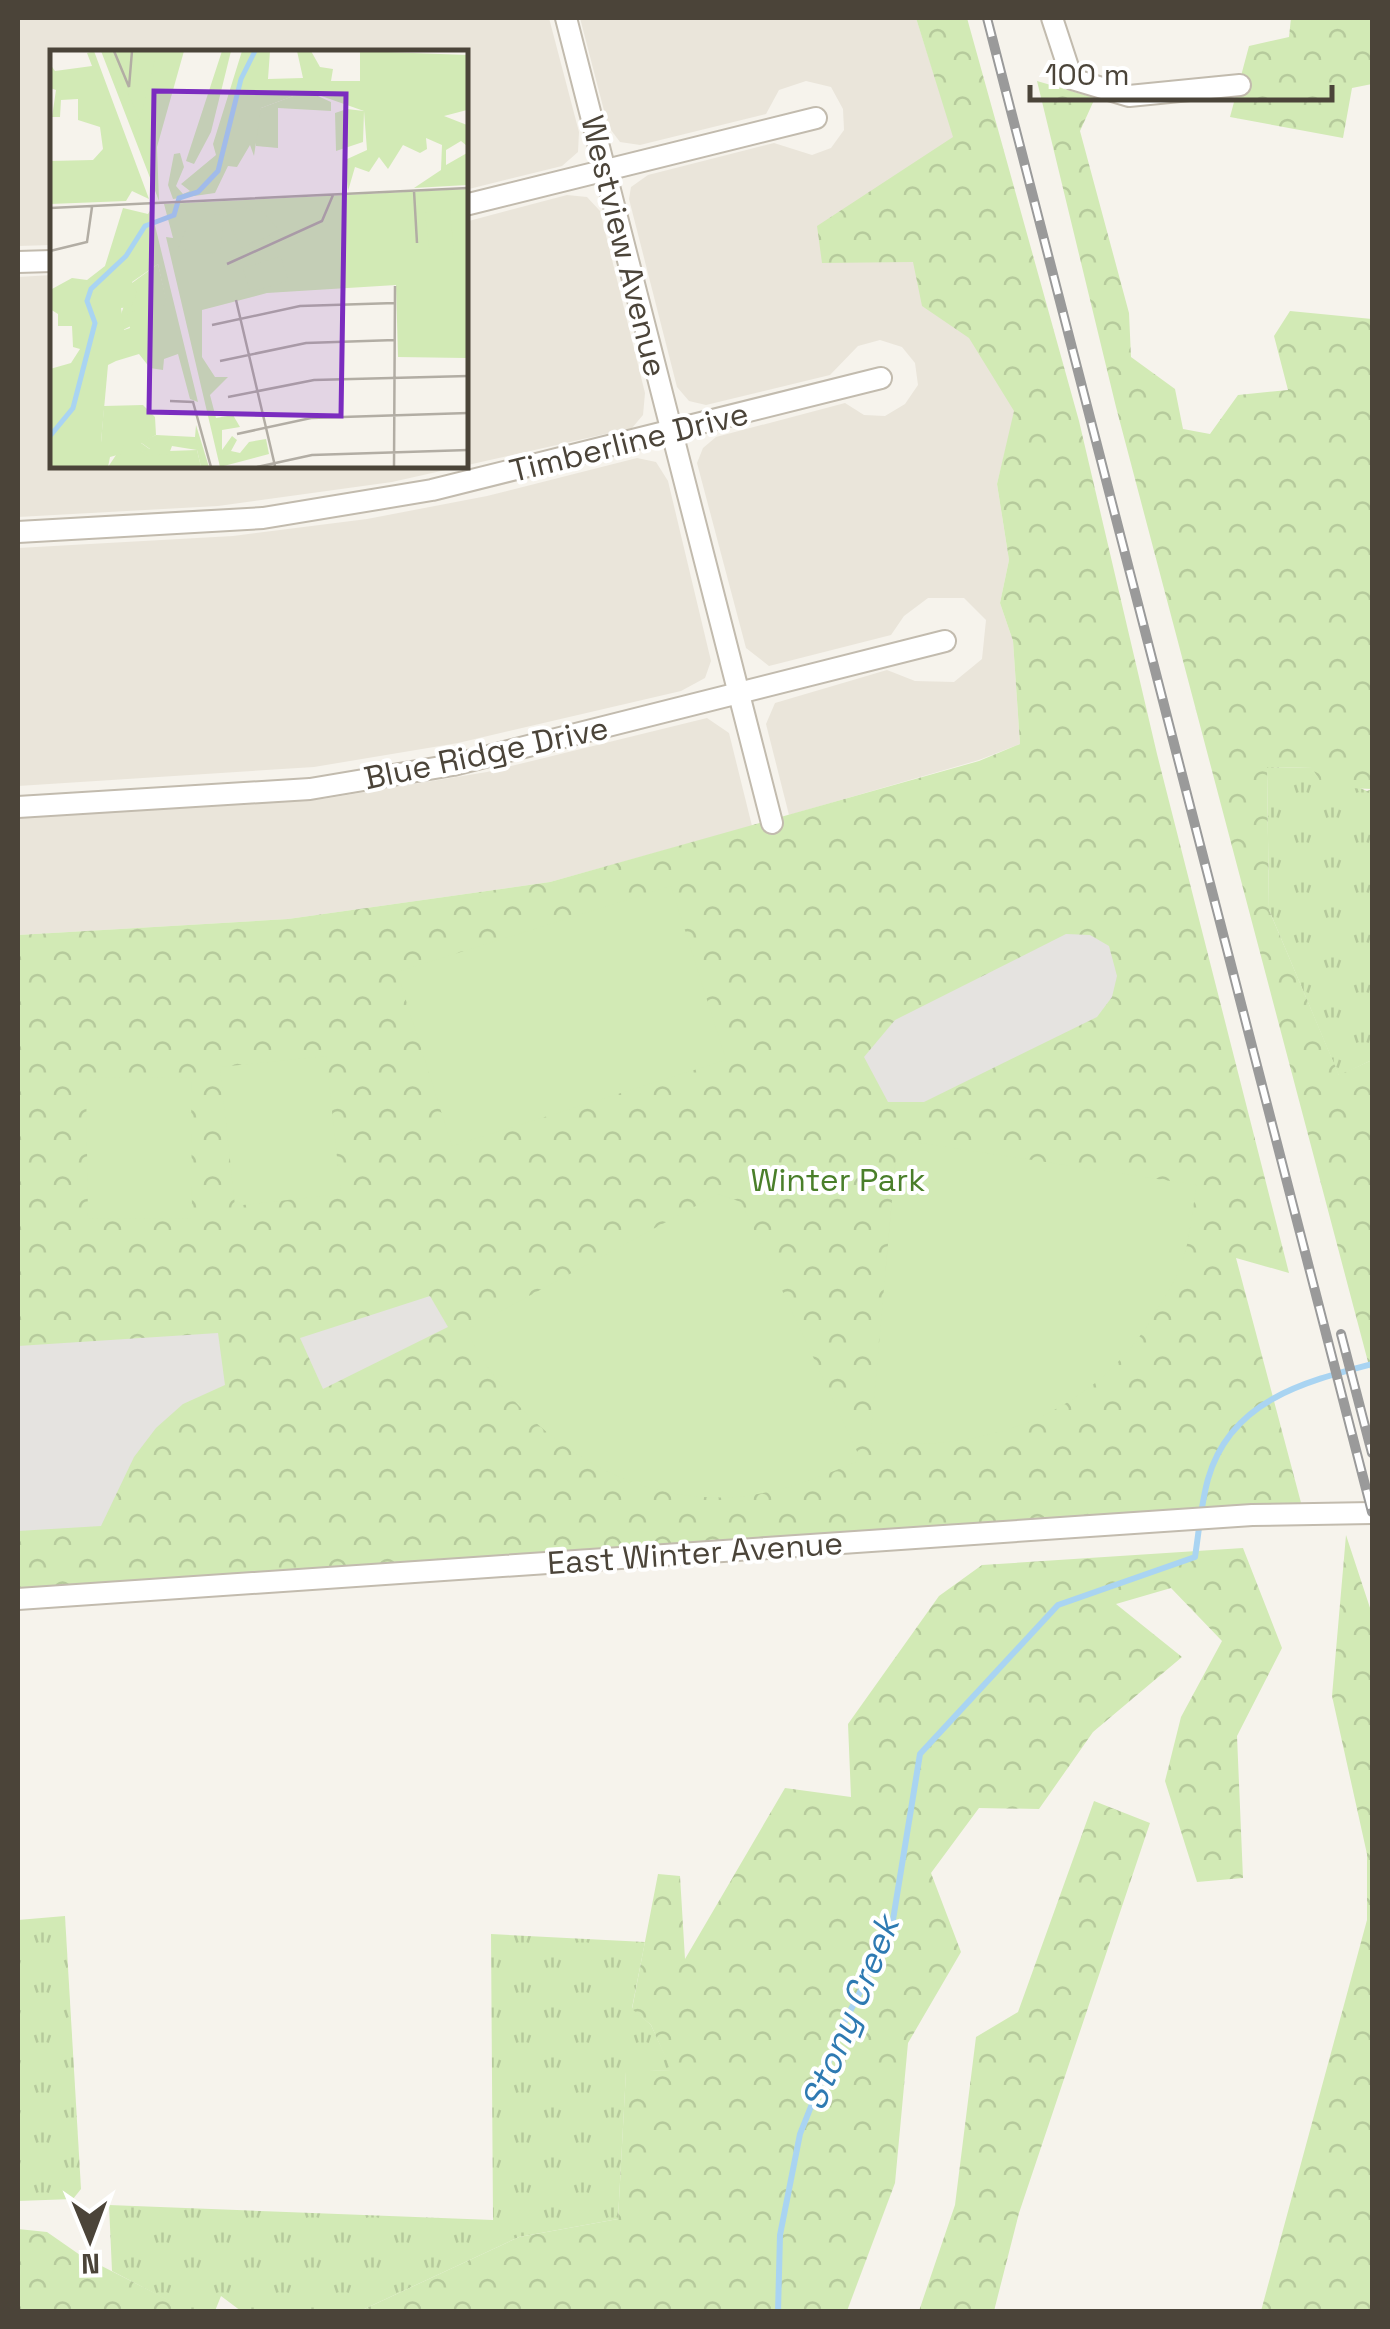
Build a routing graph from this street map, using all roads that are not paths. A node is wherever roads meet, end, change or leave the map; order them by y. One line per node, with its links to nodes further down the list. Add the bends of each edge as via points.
1 (566, 18): 5 (street, Westview Avenue)
2 (1052, 18): 3 (street, via 1072,78 1129,96)
3 (1240, 85)
4 (816, 118): 5 (street)
5 (607, 170): 6 (street); 10 (street, Westview Avenue)
6 (468, 203)
7 (50, 260): 8 (street)
8 (18, 262)
9 (881, 378): 10 (street, Timberline Drive)
10 (670, 434): 11 (street, Timberline Drive, via 432,490 263,518); 13 (street, Westview Avenue)
11 (18, 532)
12 (945, 642): 13 (street, Blue Ridge Drive)
13 (738, 696): 14 (street, Blue Ridge Drive, via 452,765 310,789); 15 (street, Westview Avenue)
14 (18, 807)
15 (772, 823)
16 (1372, 1513): 17 (street, East Winter Avenue, via 1252,1515)
17 (18, 1599)

